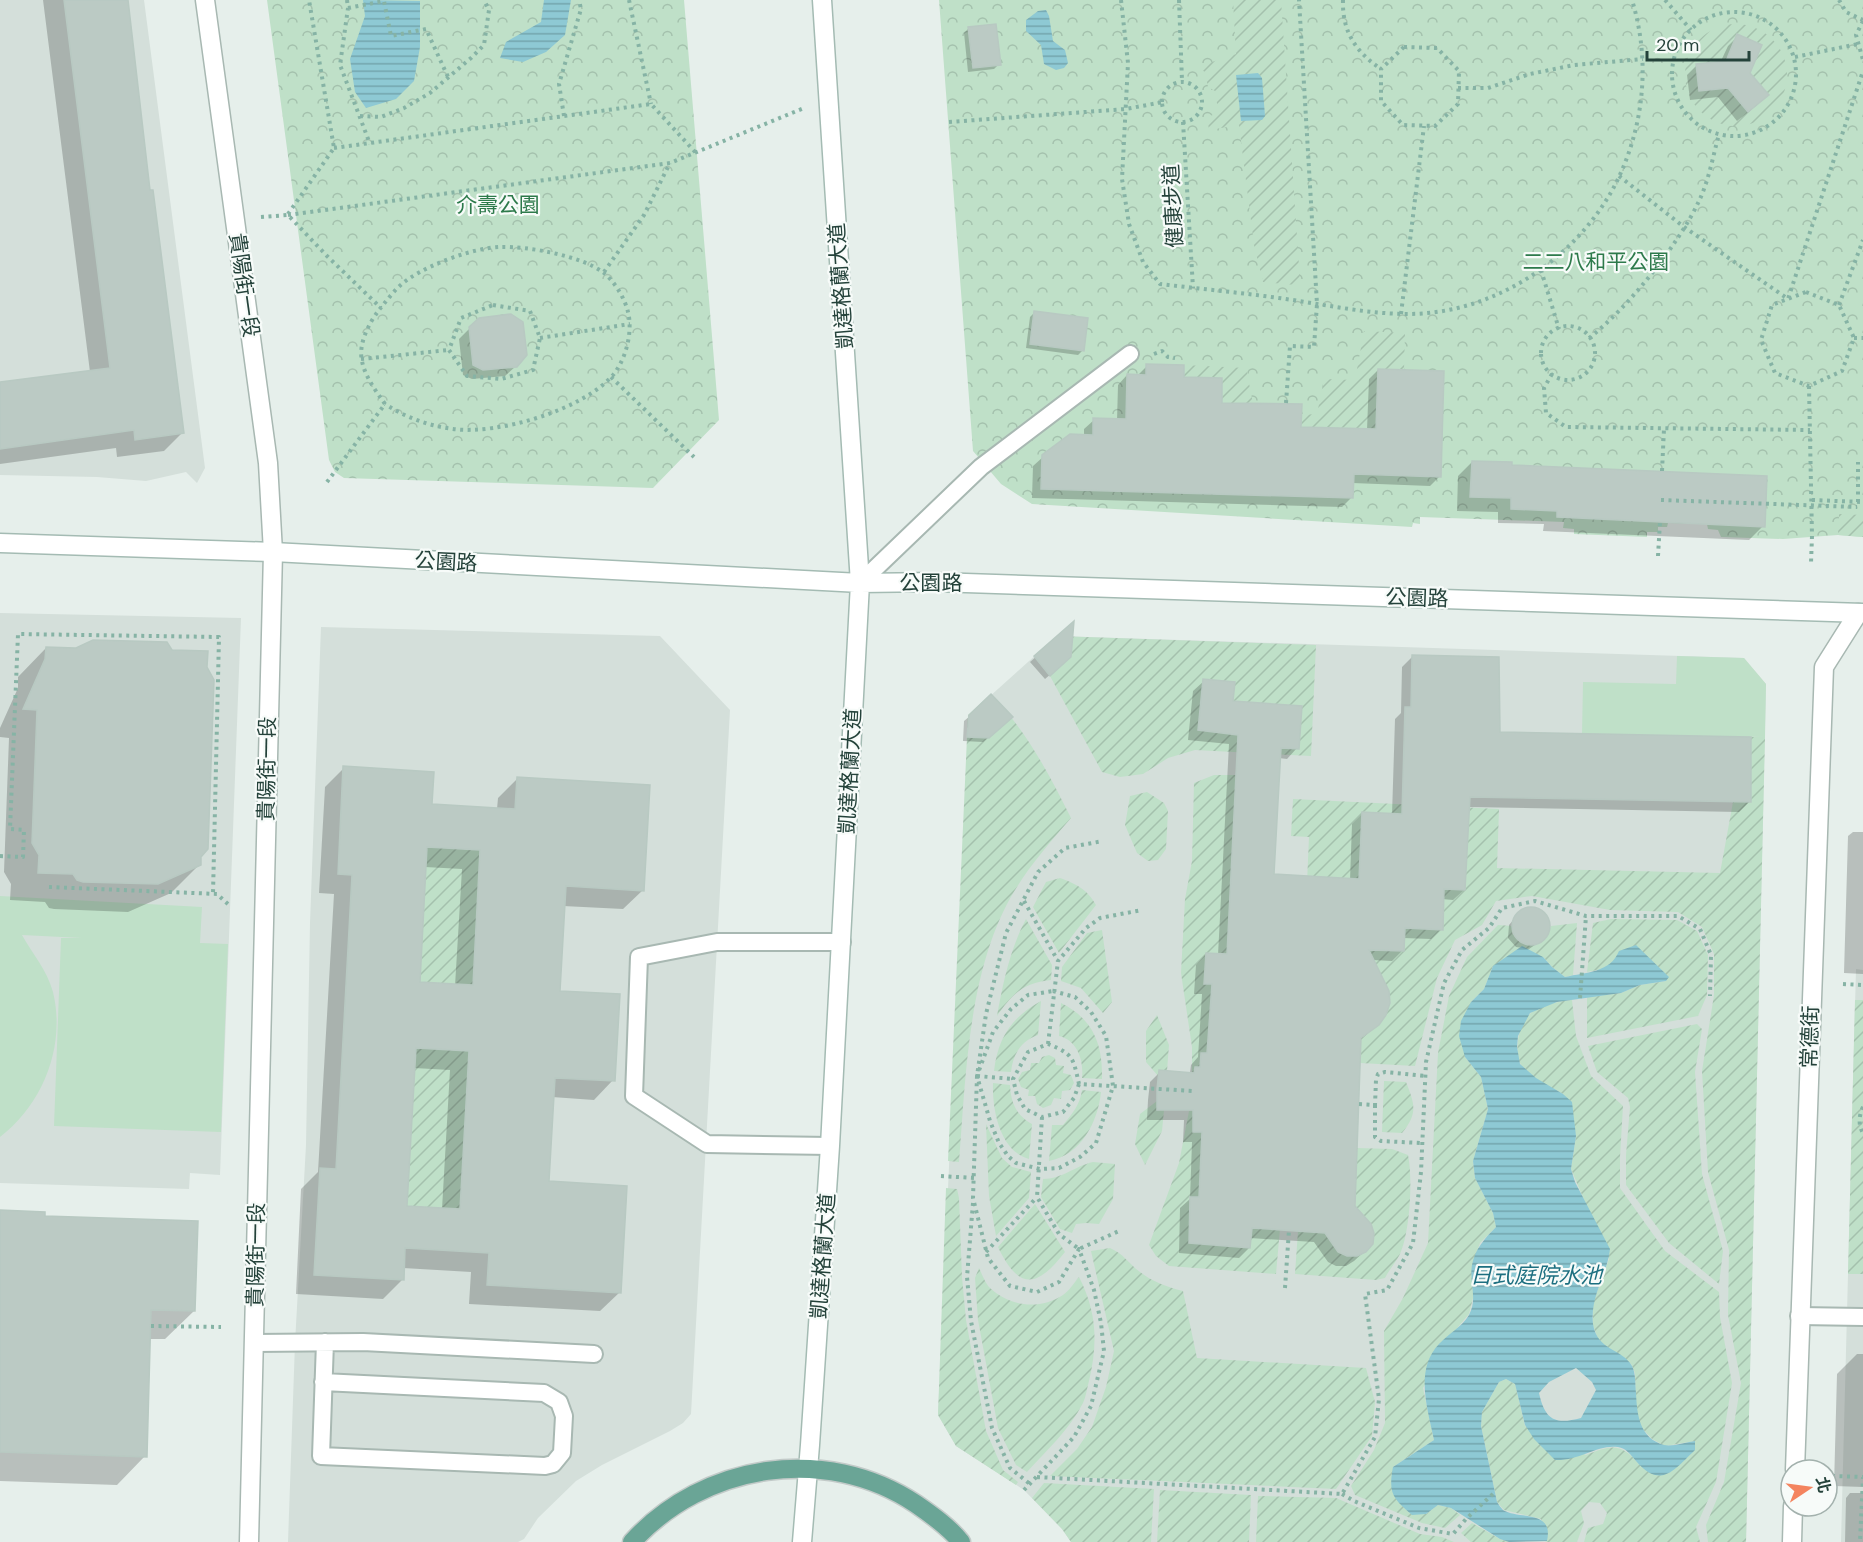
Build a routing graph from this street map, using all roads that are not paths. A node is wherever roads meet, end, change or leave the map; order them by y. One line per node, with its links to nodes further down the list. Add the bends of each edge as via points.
1 (205, 0): 5 (street, 貴陽街一段, via 268,463)
2 (822, 0): 6 (street, 凱達格蘭大道)
3 (1130, 354): 6 (lane, via 981,468)
4 (0, 543): 5 (street, 公園路)
5 (273, 552): 6 (street, 公園路); 13 (street, 貴陽街一段)
6 (860, 583): 7 (street, 公園路, via 948,582); 8 (street, 凱達格蘭大道)
7 (1861, 617): 10 (street, 常德街, via 1824,667)
8 (842, 942): 9 (street, 凱達格蘭大道); 9 (lane, via 717,942 639,957 634,1096 707,1144)
9 (830, 1146): 17 (street, 凱達格蘭大道)
10 (1799, 1316): 11 (lane); 16 (street, 常德街)
11 (1863, 1317)
12 (325, 1342): 13 (lane); 14 (lane); 15 (lane)
13 (254, 1343): 19 (street, 貴陽街一段)
14 (594, 1354)
15 (323, 1382): 15 (lane, via 544,1393 559,1402 564,1416 562,1453 553,1464 545,1466 321,1456)
16 (1795, 1458)
17 (808, 1468): 20 (main road, via 768,1470 702,1489 671,1507); 21 (street, 凱達格蘭大道); 22 (main road, via 871,1481 903,1496 932,1515)
18 (1793, 1518): 23 (street)
19 (249, 1542)
20 (632, 1542)
21 (802, 1542)
22 (961, 1542)
23 (1792, 1542)

